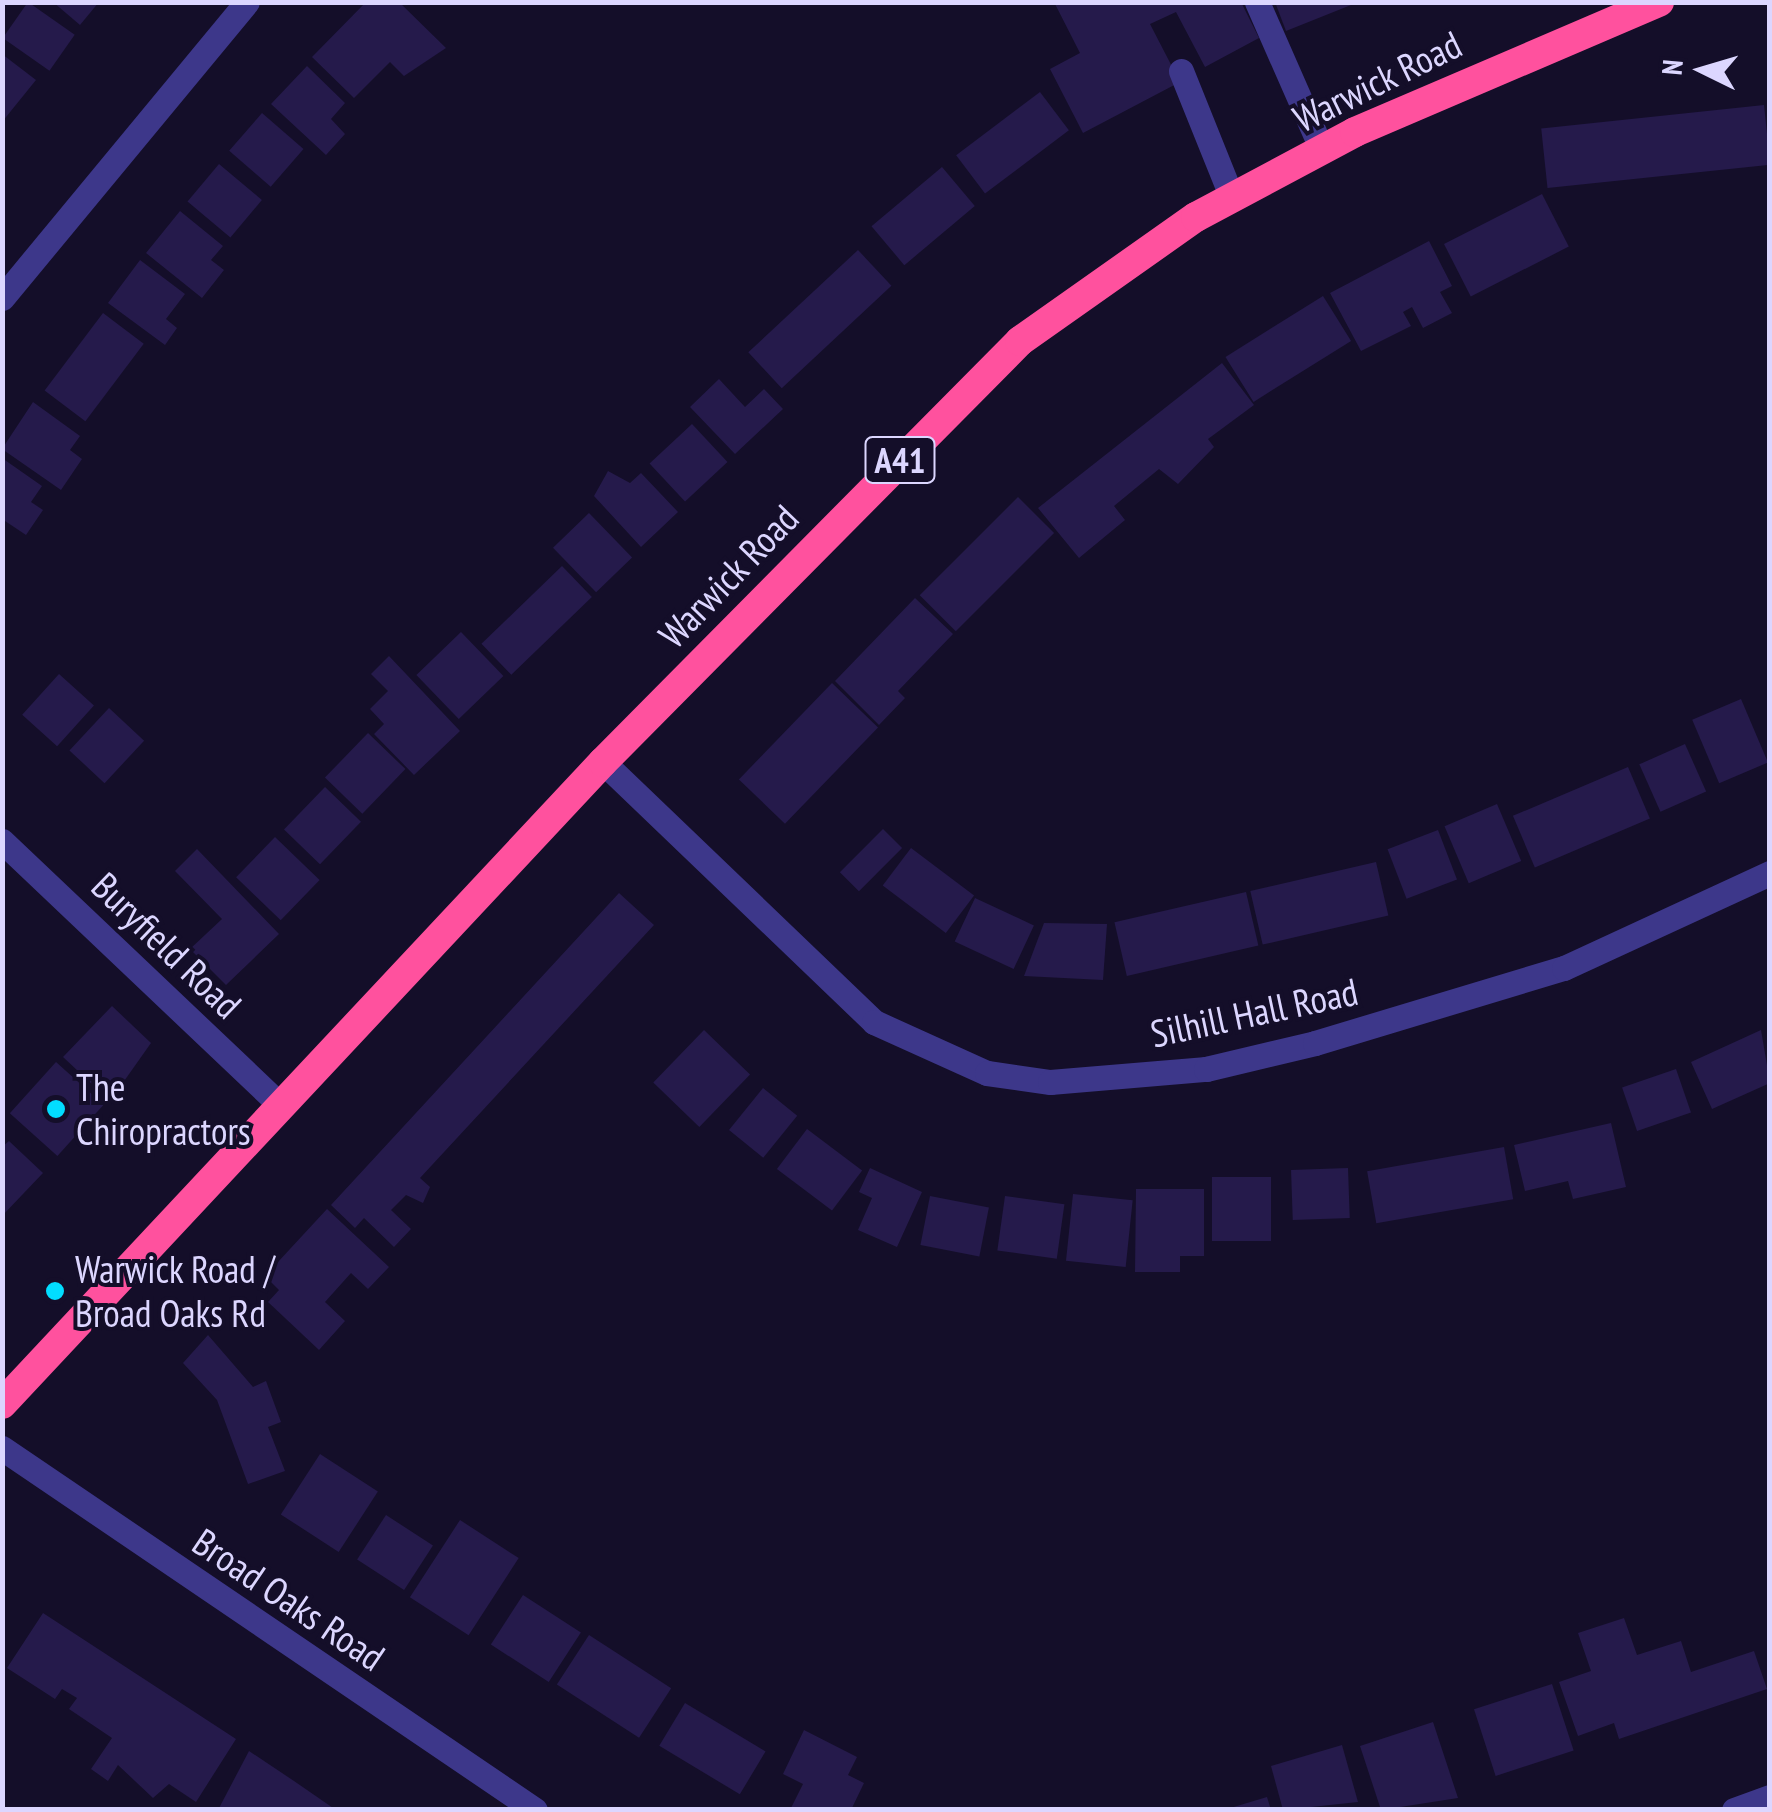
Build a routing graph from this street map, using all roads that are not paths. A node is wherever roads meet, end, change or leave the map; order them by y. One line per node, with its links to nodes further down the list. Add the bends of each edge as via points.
1 (248, 2): 9 (street)
2 (1258, 2): 7 (street)
3 (1611, 2): 5 (highway, A41)
4 (1659, 2): 5 (highway, Warwick Road / A41)
5 (1582, 32): 7 (highway, Warwick Road / A41)
6 (1181, 70): 8 (street)
7 (1322, 150): 8 (highway, Warwick Road / A41)
8 (1232, 198): 10 (highway, Warwick Road / A41, via 1020,341)
9 (2, 298)
10 (603, 762): 12 (street, Silhill Hall Road, via 874,1022 987,1074 1050,1082 1206,1069 1315,1043 1564,968); 13 (highway, Warwick Road / A41)
11 (2, 841): 13 (street, Buryfield Road)
12 (1770, 873)
13 (279, 1104): 14 (highway, Warwick Road / A41)
14 (2, 1404)
15 (2, 1448): 17 (street, Broad Oaks Road)
16 (1770, 1797): 18 (street)
17 (536, 1810)
18 (1734, 1810)

